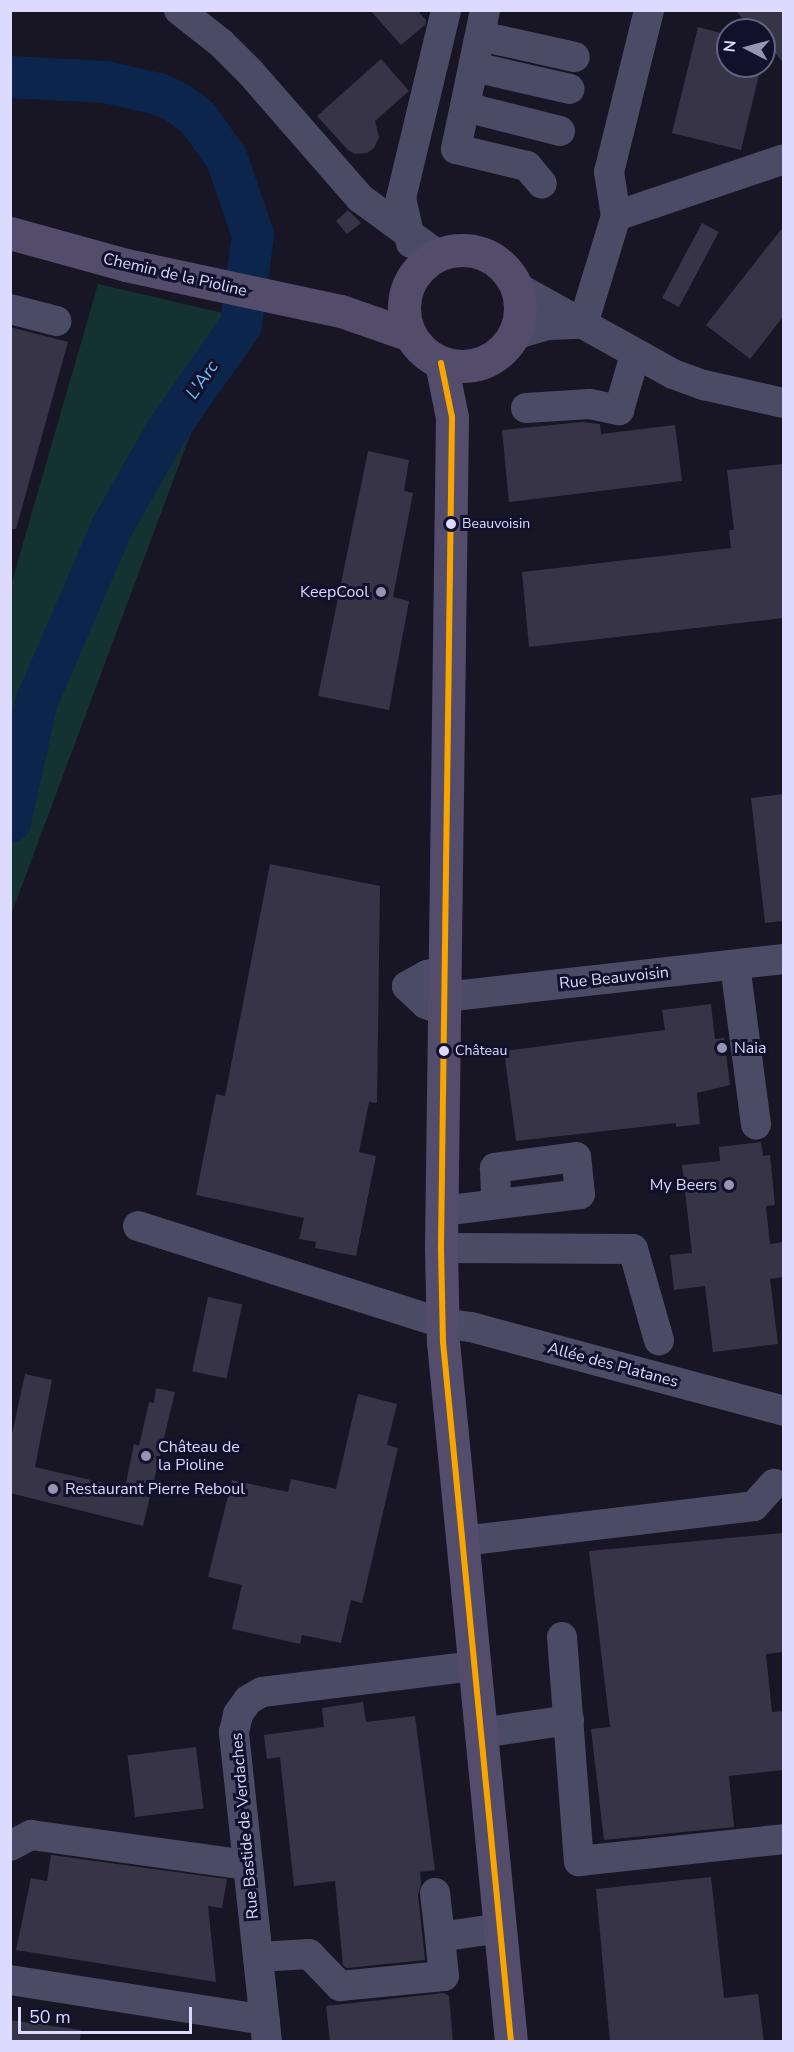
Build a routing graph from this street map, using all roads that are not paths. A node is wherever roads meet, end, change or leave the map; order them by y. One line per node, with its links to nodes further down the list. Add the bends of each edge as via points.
1 (179, 10): 14 (street, via 251,73 360,198)
2 (446, 10): 14 (street, via 401,198)
3 (649, 10): 12 (street, via 609,172)
4 (483, 23): 5 (street); 6 (street)
5 (575, 57)
6 (474, 67): 7 (street); 8 (street)
7 (570, 88)
8 (465, 107): 9 (street); 11 (street, via 456,148 527,166)
9 (561, 131)
10 (783, 159): 12 (street)
11 (542, 184)
12 (616, 216): 20 (street)
13 (10, 233): 18 (main road, Chemin de la Pioline, via 160,273)
14 (407, 234): 15 (street)
15 (422, 270): 16 (main road, via 455,250 474,252 491,258 506,270); 18 (main road, Chemin de la Pioline, via 382,301); 21 (main road, via 404,303)
16 (515, 286): 20 (street); 22 (main road, via 519,319)
17 (10, 309): 19 (street)
18 (335, 310): 21 (main road, Chemin de la Pioline)
19 (56, 321)
20 (583, 324): 22 (street, via 548,325); 23 (street)
21 (410, 335): 24 (main road, via 418,347)
22 (513, 335): 25 (main road, via 505,347)
23 (635, 355): 26 (street, via 704,385); 27 (street, via 619,410 590,404)
24 (441, 363): 25 (main road); 28 (main road)
25 (482, 363): 28 (main road)
26 (783, 403)
27 (526, 408)
28 (452, 417): 31 (main road)
29 (783, 959): 30 (street, Rue Beauvoisin)
30 (735, 965): 31 (street, Rue Beauvoisin); 32 (street)
31 (444, 993): 34 (main road)
32 (756, 1125)
33 (496, 1204): 34 (street)
34 (442, 1211): 36 (main road)
35 (138, 1226): 37 (street, Allée des Platanes)
36 (441, 1248): 37 (main road); 38 (street, via 633,1249)
37 (442, 1323): 39 (street, Allée des Platanes, via 471,1327); 41 (main road)
38 (659, 1340)
39 (783, 1411)
40 (774, 1484): 41 (street, via 754,1506)
41 (462, 1541): 43 (main road)
42 (562, 1636): 44 (street)
43 (475, 1666): 45 (main road); 48 (street, Rue Bastide de Verdaches, via 262,1692 248,1701 238,1714 234,1732)
44 (569, 1720): 45 (street); 46 (street, via 579,1861)
45 (481, 1733): 50 (main road)
46 (783, 1839)
47 (10, 1846): 48 (street, via 31,1835)
48 (248, 1865): 52 (street, Rue Bastide de Verdaches)
49 (435, 1893): 51 (street)
50 (500, 1928): 51 (street); 55 (main road)
51 (440, 1937): 52 (street, via 444,1976 340,1986 309,1954)
52 (258, 1958): 54 (street, Rue Bastide de Verdaches)
53 (10, 1980): 54 (street)
54 (266, 2031)
55 (512, 2042)

